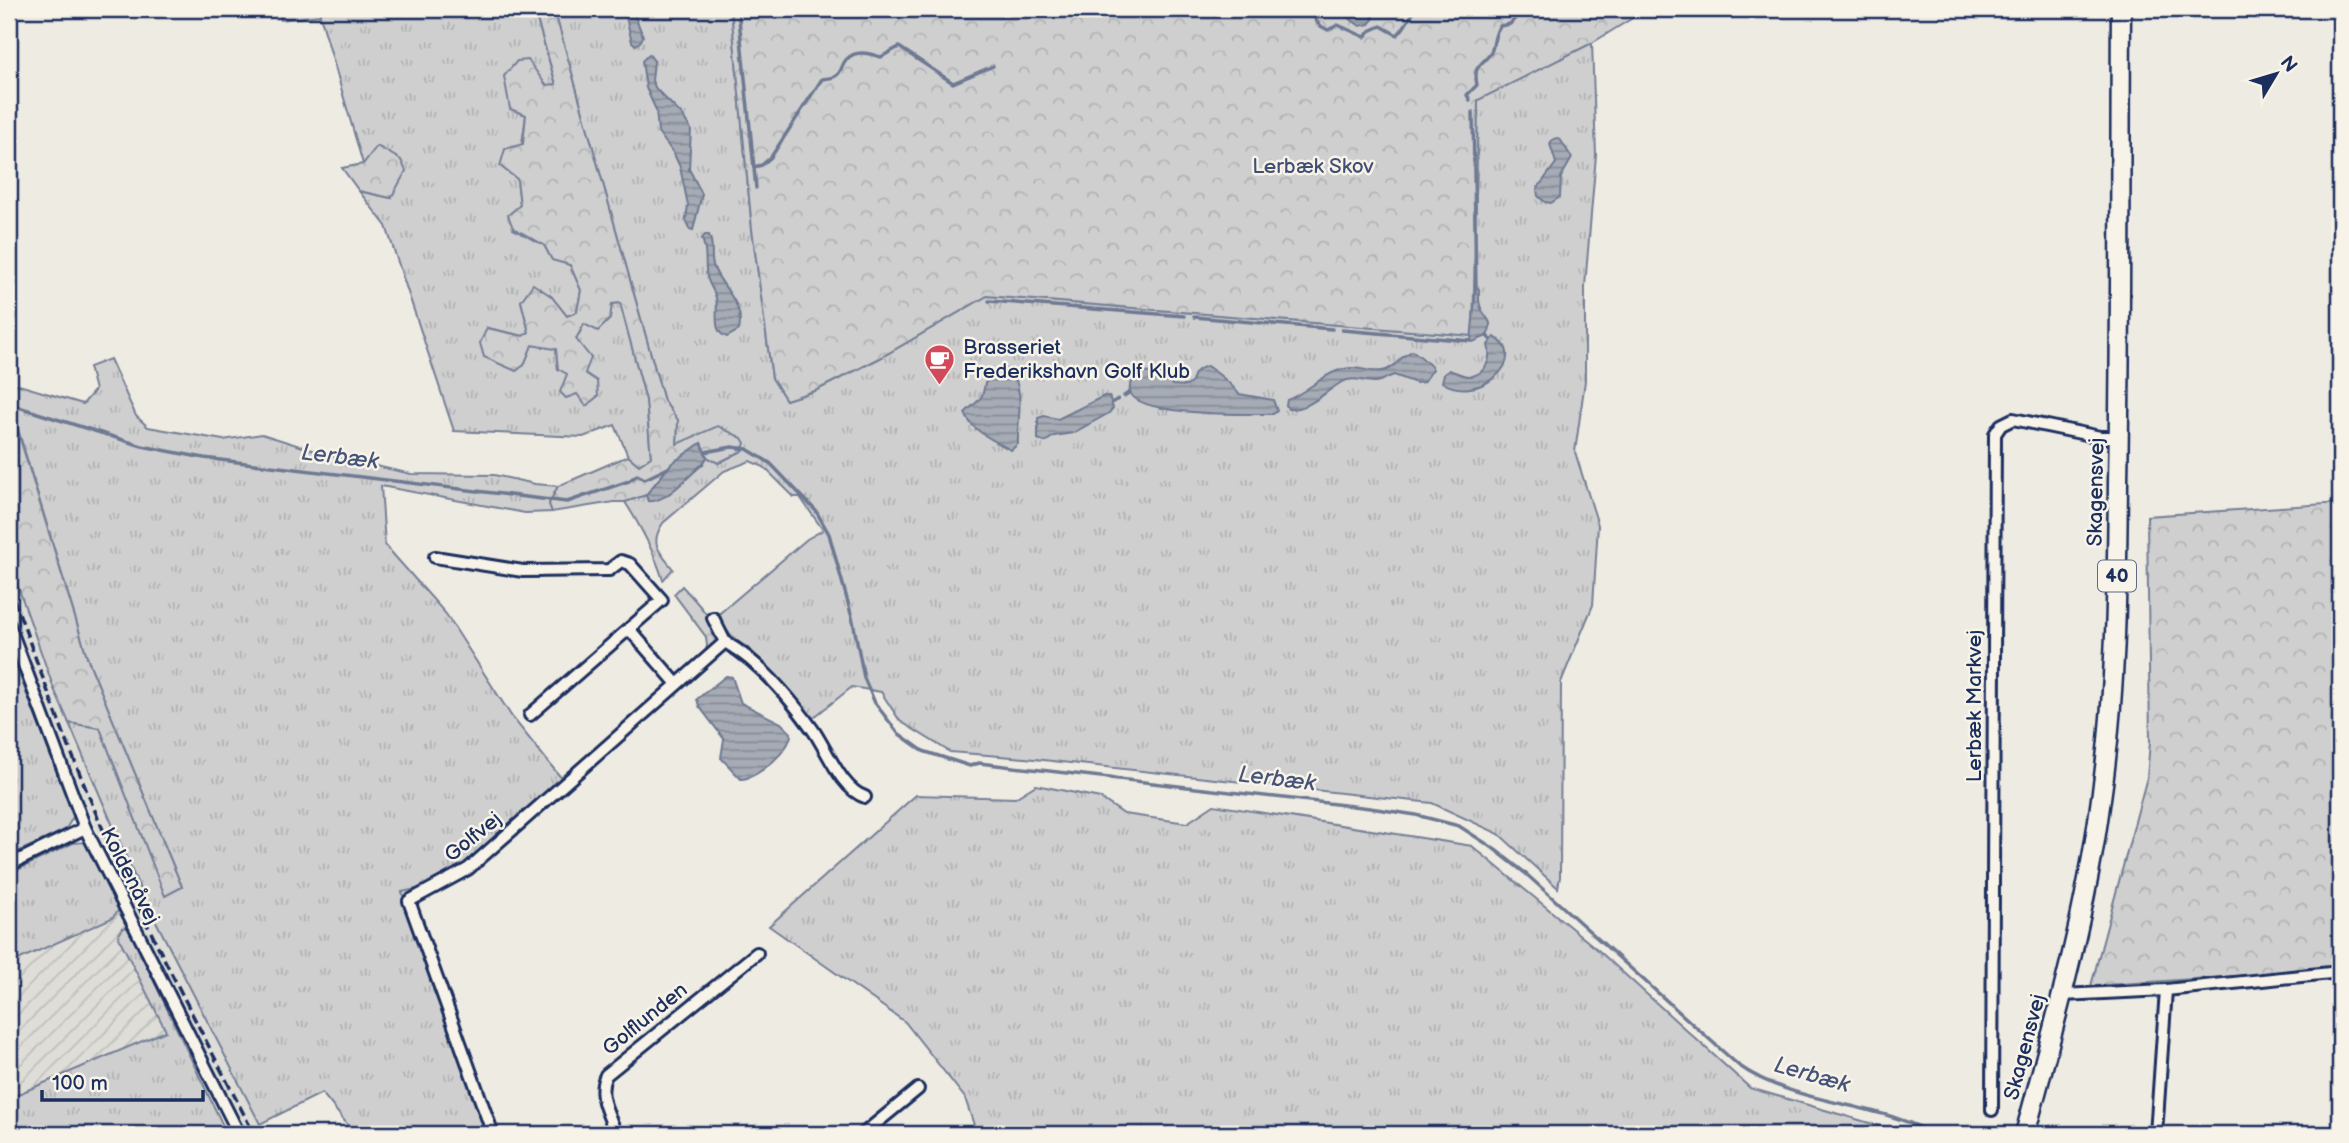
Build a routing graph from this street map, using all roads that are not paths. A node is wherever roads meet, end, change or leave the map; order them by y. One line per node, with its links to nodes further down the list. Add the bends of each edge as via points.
1 (2121, 9): 2 (main road, Skagensvej / 40)
2 (2119, 437): 16 (main road, Skagensvej / 40, via 2111,709 2094,846); 18 (street, Lerbæk Markvej, via 2013,419 1995,435)
3 (435, 558): 6 (street, via 523,572 609,570 621,561 630,564 662,600)
4 (713, 618): 7 (street)
5 (9, 625): 11 (street, Koldenåvej)
6 (629, 629): 8 (street); 9 (street)
7 (726, 642): 8 (street, Golfvej); 10 (street, via 764,673 812,728 855,794)
8 (677, 684): 20 (street, Golfvej, via 468,869 409,901)
9 (530, 715)
10 (865, 797)
11 (85, 828): 12 (street); 19 (street, Koldenåvej)
12 (9, 865)
13 (757, 953): 21 (street, Golflunden, via 607,1075 601,1086)
14 (2340, 972): 15 (street)
15 (2166, 990): 16 (street); 24 (street)
16 (2062, 995): 23 (main road, Skagensvej / 40)
17 (918, 1089): 22 (street)
18 (1992, 1110)
19 (239, 1134)
20 (493, 1134)
21 (616, 1134)
22 (863, 1134)
23 (2025, 1134)
24 (2156, 1134)

